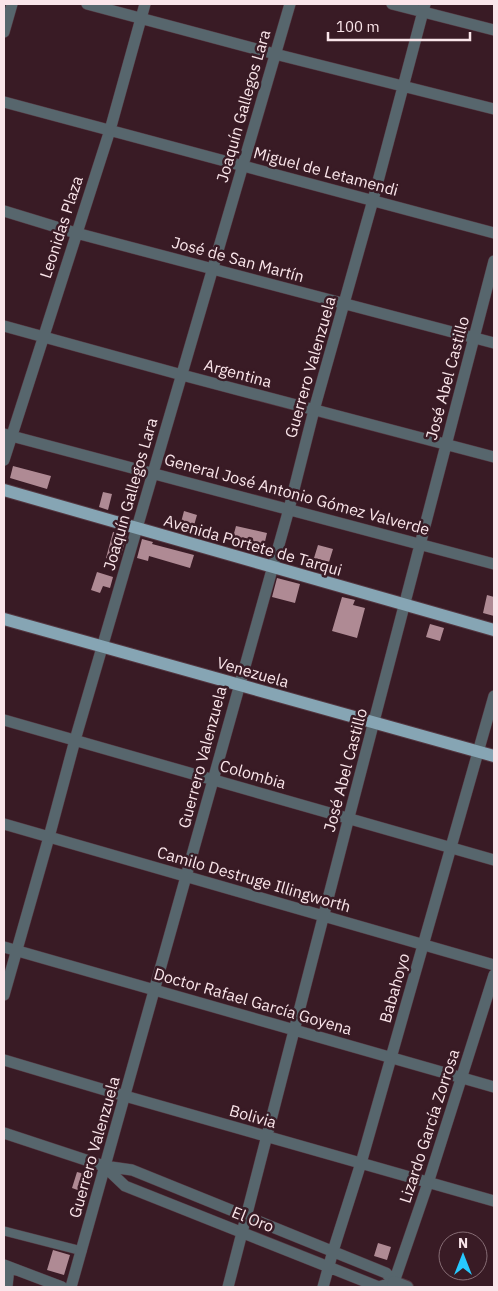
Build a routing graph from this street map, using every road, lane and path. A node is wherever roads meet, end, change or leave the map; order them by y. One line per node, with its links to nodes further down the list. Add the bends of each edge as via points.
1 (12, 4): 9 (street)
2 (88, 4): 7 (street)
3 (145, 4): 7 (street, Leonidas Plaza)
4 (290, 4): 10 (street, Joaquín Gallegos Lara)
5 (392, 4): 6 (street)
6 (424, 8): 8 (street); 11 (street, Guerrero Valenzuela)
7 (140, 18): 10 (street); 14 (street, Leonidas Plaza)
8 (494, 30)
9 (4, 32)
10 (276, 54): 11 (street); 15 (street, Joaquín Gallegos Lara)
11 (403, 85): 13 (street); 16 (street, Guerrero Valenzuela)
12 (4, 102): 14 (street, Miguel de Letamendi)
13 (494, 109)
14 (110, 130): 15 (street, Miguel de Letamendi); 18 (street, Leonidas Plaza)
15 (243, 166): 16 (street, Miguel de Letamendi); 21 (street, Joaquín Gallegos Lara)
16 (374, 200): 19 (street, Miguel de Letamendi); 22 (street, Guerrero Valenzuela)
17 (4, 211): 18 (street, José de San Martín)
18 (76, 233): 21 (street, José de San Martín); 24 (street, Leonidas Plaza)
19 (494, 233)
20 (494, 261): 25 (street, José Abel Castillo)
21 (213, 268): 22 (street, José de San Martín); 27 (street, Joaquín Gallegos Lara)
22 (345, 303): 25 (street, José de San Martín); 28 (street, Guerrero Valenzuela)
23 (4, 326): 24 (street, Argentina)
24 (42, 336): 27 (street, Argentina); 29 (street, Leonidas Plaza)
25 (474, 338): 26 (street, José de San Martín); 30 (street, José Abel Castillo)
26 (494, 343)
27 (182, 375): 28 (street, Argentina); 33 (street, Joaquín Gallegos Lara)
28 (314, 410): 30 (street, Argentina); 35 (street, Guerrero Valenzuela)
29 (8, 435): 32 (street, Leonidas Plaza); 33 (street, General José Antonio Gómez Valverde)
30 (447, 445): 31 (street, Argentina); 37 (street, José Abel Castillo)
31 (494, 457)
32 (4, 460)
33 (153, 472): 35 (street, General José Antonio Gómez Valverde); 36 (street, Joaquín Gallegos Lara)
34 (4, 490): 36 (main road, Avenida Portete de Tarqui)
35 (289, 508): 37 (street, General José Antonio Gómez Valverde); 39 (street, Guerrero Valenzuela)
36 (137, 528): 39 (main road, Avenida Portete de Tarqui); 43 (street, Joaquín Gallegos Lara)
37 (420, 544): 38 (street, General José Antonio Gómez Valverde); 40 (street, José Abel Castillo)
38 (494, 564)
39 (273, 567): 40 (main road, Avenida Portete de Tarqui); 44 (street, Guerrero Valenzuela)
40 (405, 605): 42 (main road, Avenida Portete de Tarqui); 47 (street, José Abel Castillo)
41 (4, 619): 43 (main road, Venezuela)
42 (494, 630)
43 (102, 647): 44 (main road, Venezuela); 48 (street, Joaquín Gallegos Lara)
44 (239, 685): 47 (main road, Venezuela); 51 (street, Guerrero Valenzuela)
45 (494, 696): 49 (street, Babahoyo)
46 (4, 720): 48 (street, Colombia)
47 (374, 722): 49 (main road, Venezuela); 52 (street, José Abel Castillo)
48 (75, 740): 51 (street, Colombia); 54 (street, Joaquín Gallegos Lara)
49 (478, 752): 50 (main road, Venezuela); 55 (street, Babahoyo)
50 (494, 756)
51 (212, 779): 52 (street, Colombia); 57 (street, Guerrero Valenzuela)
52 (349, 817): 55 (street, Colombia); 58 (street, José Abel Castillo)
53 (4, 824): 54 (street, Camilo Destruge Illingworth)
54 (49, 837): 57 (street, Camilo Destruge Illingworth); 61 (street, Joaquín Gallegos Lara)
55 (450, 847): 56 (street, Colombia); 59 (street, Babahoyo)
56 (494, 860)
57 (187, 877): 58 (street, Camilo Destruge Illingworth); 64 (street, Guerrero Valenzuela)
58 (324, 916): 59 (street, Camilo Destruge Illingworth); 66 (street, José Abel Castillo)
59 (423, 945): 62 (street, Camilo Destruge Illingworth); 67 (street, Babahoyo)
60 (4, 947): 61 (street, Doctor Rafael García Goyena)
61 (17, 951): 64 (street, Doctor Rafael García Goyena); 65 (street, Joaquín Gallegos Lara)
62 (494, 965)
63 (494, 975): 69 (street, Lizardo García Zorrosa)
64 (155, 990): 66 (street, Doctor Rafael García Goyena); 71 (street, Guerrero Valenzuela)
65 (4, 995)
66 (295, 1030): 67 (street, Doctor Rafael García Goyena); 73 (street, José Abel Castillo)
67 (392, 1057): 69 (street, Doctor Rafael García Goyena); 74 (street, Babahoyo)
68 (4, 1060): 71 (street, Bolivia)
69 (462, 1077): 70 (street, Doctor Rafael García Goyena); 76 (street, Lizardo García Zorrosa)
70 (494, 1087)
71 (125, 1096): 73 (street, Bolivia); 75 (street, Guerrero Valenzuela)
72 (4, 1133): 75 (street, El Oro)
73 (268, 1137): 74 (street, Bolivia); 78 (street, José Abel Castillo)
74 (361, 1163): 76 (street, Bolivia); 82 (street, Babahoyo)
75 (104, 1166): 78 (street, El Oro, via 132,1170); 80 (street, El Oro, via 125,1186); 81 (street, Guerrero Valenzuela)
76 (428, 1182): 77 (street, Bolivia); 85 (street, Lizardo García Zorrosa)
77 (494, 1201)
78 (247, 1218): 80 (street, José Abel Castillo); 82 (street, El Oro)
79 (4, 1231): 81 (street)
80 (243, 1232): 84 (street, El Oro); 89 (street, José Abel Castillo)
81 (82, 1251): 88 (street, Guerrero Valenzuela)
82 (333, 1251): 84 (street, Babahoyo); 85 (street, El Oro, via 386,1273)
83 (7, 1266): 86 (street); 87 (street)
84 (329, 1267): 85 (street, El Oro, via 380,1287); 90 (street, Babahoyo)
85 (394, 1285): 91 (street, El Oro)
86 (7, 1287)
87 (62, 1287)
88 (71, 1287)
89 (228, 1287)
90 (323, 1287)
91 (407, 1287)

